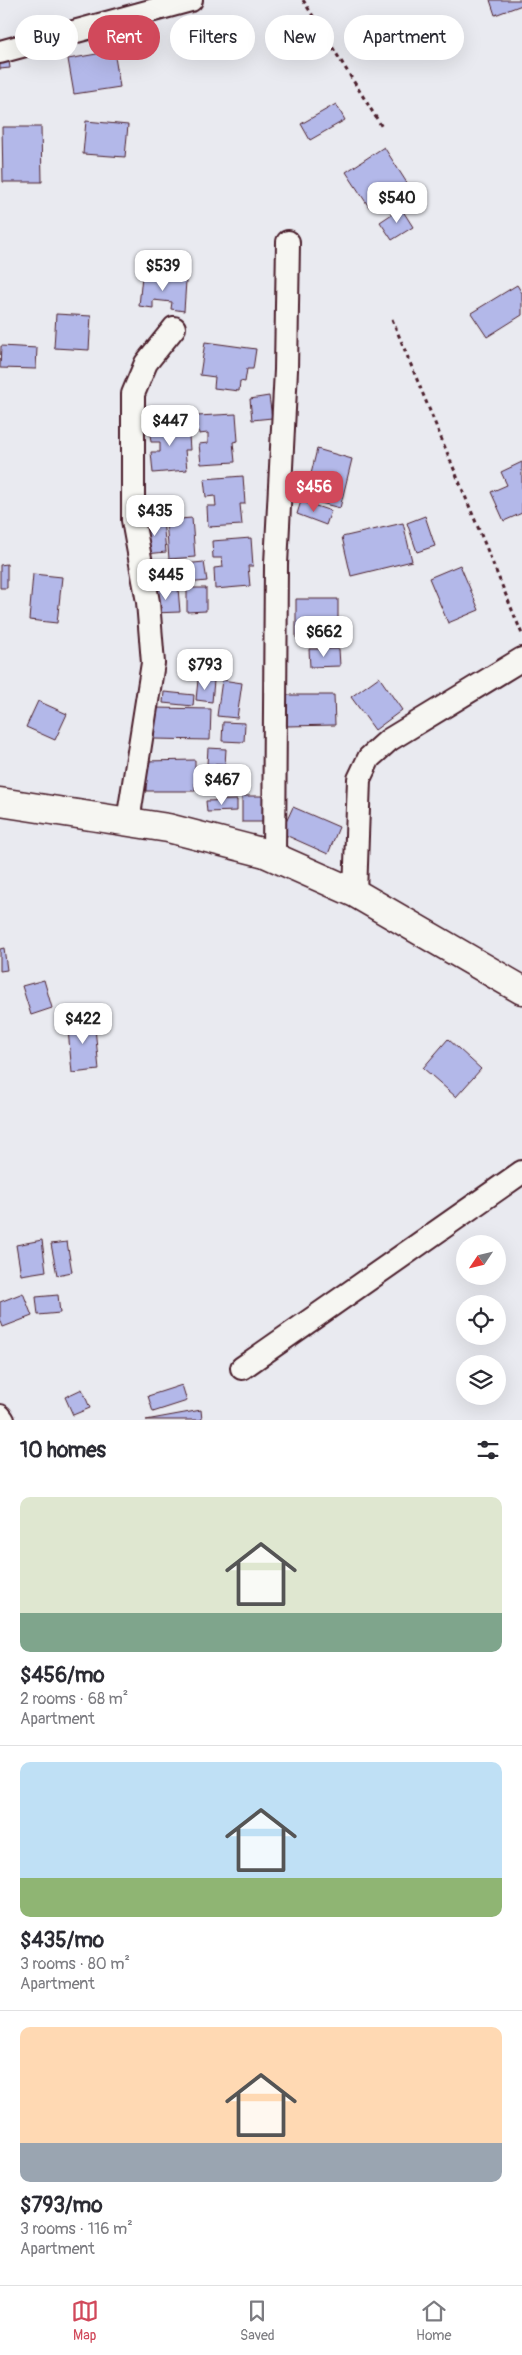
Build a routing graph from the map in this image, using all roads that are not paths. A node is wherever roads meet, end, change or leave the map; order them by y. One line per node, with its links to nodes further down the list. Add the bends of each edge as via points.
1 (191, 0): 2 (street)
2 (0, 52)
3 (288, 242): 8 (street, via 286,370 276,564)
4 (174, 328): 7 (street, via 146,363 133,394 133,520 148,602 153,663)
5 (522, 659): 9 (street, via 389,740 369,758 359,779)
6 (0, 802): 7 (street)
7 (128, 821): 8 (street, via 168,828)
8 (274, 857): 9 (street)
9 (355, 893): 10 (street)
10 (522, 990)
11 (522, 1172): 12 (street)
12 (242, 1368)
13 (0, 1416): 14 (street)
14 (2, 1420)

